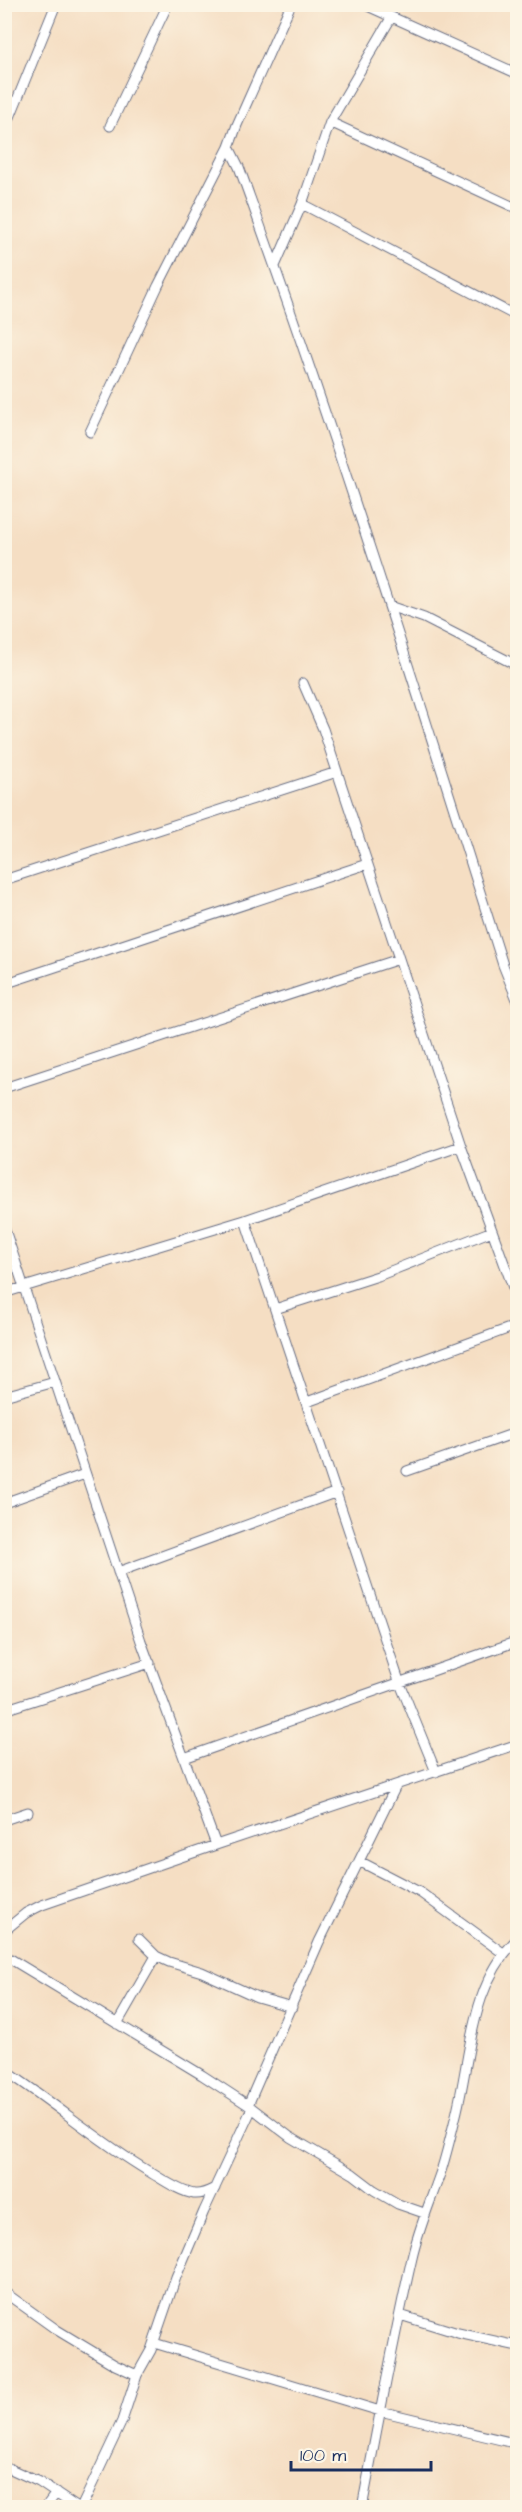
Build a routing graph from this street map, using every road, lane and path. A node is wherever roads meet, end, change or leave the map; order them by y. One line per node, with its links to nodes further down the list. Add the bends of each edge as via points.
1 (56, 4): 9 (street)
2 (168, 4): 8 (street)
3 (291, 4): 10 (street)
4 (363, 4): 5 (street)
5 (391, 18): 6 (street); 7 (street)
6 (518, 74)
7 (330, 122): 11 (street); 12 (street)
8 (110, 126)
9 (4, 132)
10 (229, 147): 13 (street); 15 (street)
11 (302, 204): 13 (street); 14 (street)
12 (518, 209)
13 (275, 266): 16 (street)
14 (518, 316)
15 (90, 432)
16 (389, 606): 17 (street, via 424,618); 24 (street)
17 (518, 666)
18 (303, 683): 19 (street)
19 (337, 772): 20 (street); 21 (street)
20 (368, 864): 22 (street); 23 (street)
21 (4, 880)
22 (399, 959): 25 (street); 26 (street)
23 (4, 984)
24 (518, 1002)
25 (4, 1088)
26 (460, 1146): 27 (street); 29 (street)
27 (245, 1220): 30 (street); 33 (street)
28 (4, 1227): 30 (street)
29 (492, 1231): 32 (street); 33 (street, via 378,1276)
30 (25, 1286): 31 (street); 35 (street)
31 (4, 1293)
32 (518, 1302)
33 (275, 1309): 37 (street)
34 (518, 1325): 37 (street)
35 (55, 1382): 36 (street); 40 (street)
36 (4, 1396)
37 (307, 1402): 41 (street)
38 (518, 1432): 39 (street)
39 (407, 1471)
40 (85, 1474): 42 (street); 43 (street)
41 (337, 1492): 43 (street); 46 (street)
42 (4, 1503)
43 (118, 1572): 45 (street)
44 (518, 1641): 46 (street)
45 (150, 1663): 47 (street); 49 (street)
46 (399, 1681): 49 (street); 50 (street)
47 (4, 1710)
48 (518, 1744): 50 (street)
49 (184, 1758): 54 (street)
50 (436, 1772): 51 (street)
51 (396, 1786): 54 (street); 55 (street)
52 (28, 1812): 53 (street)
53 (4, 1820)
54 (216, 1845): 56 (street, via 42,1905)
55 (359, 1861): 59 (street, via 421,1893); 62 (street)
56 (4, 1931)
57 (518, 1938): 59 (street)
58 (140, 1940): 61 (street)
59 (503, 1953): 67 (street, via 488,1977 477,2008 459,2106)
60 (4, 1955): 63 (street)
61 (156, 1956): 62 (street); 63 (street)
62 (292, 2007): 65 (street)
63 (117, 2024): 65 (street)
64 (4, 2070): 66 (street, via 111,2149 160,2178 194,2194)
65 (250, 2106): 66 (street); 67 (street, via 290,2137 374,2190)
66 (215, 2188): 70 (street, via 176,2277)
67 (424, 2213): 69 (street)
68 (4, 2292): 72 (street, via 57,2330)
69 (400, 2315): 71 (street); 73 (street)
70 (154, 2343): 72 (street); 73 (street)
71 (518, 2346)
72 (137, 2374): 78 (street, via 122,2421)
73 (380, 2411): 74 (street); 79 (street)
74 (518, 2444)
75 (4, 2466): 76 (street)
76 (56, 2493): 77 (street); 78 (street)
77 (45, 2508)
78 (80, 2508)
79 (362, 2508)

